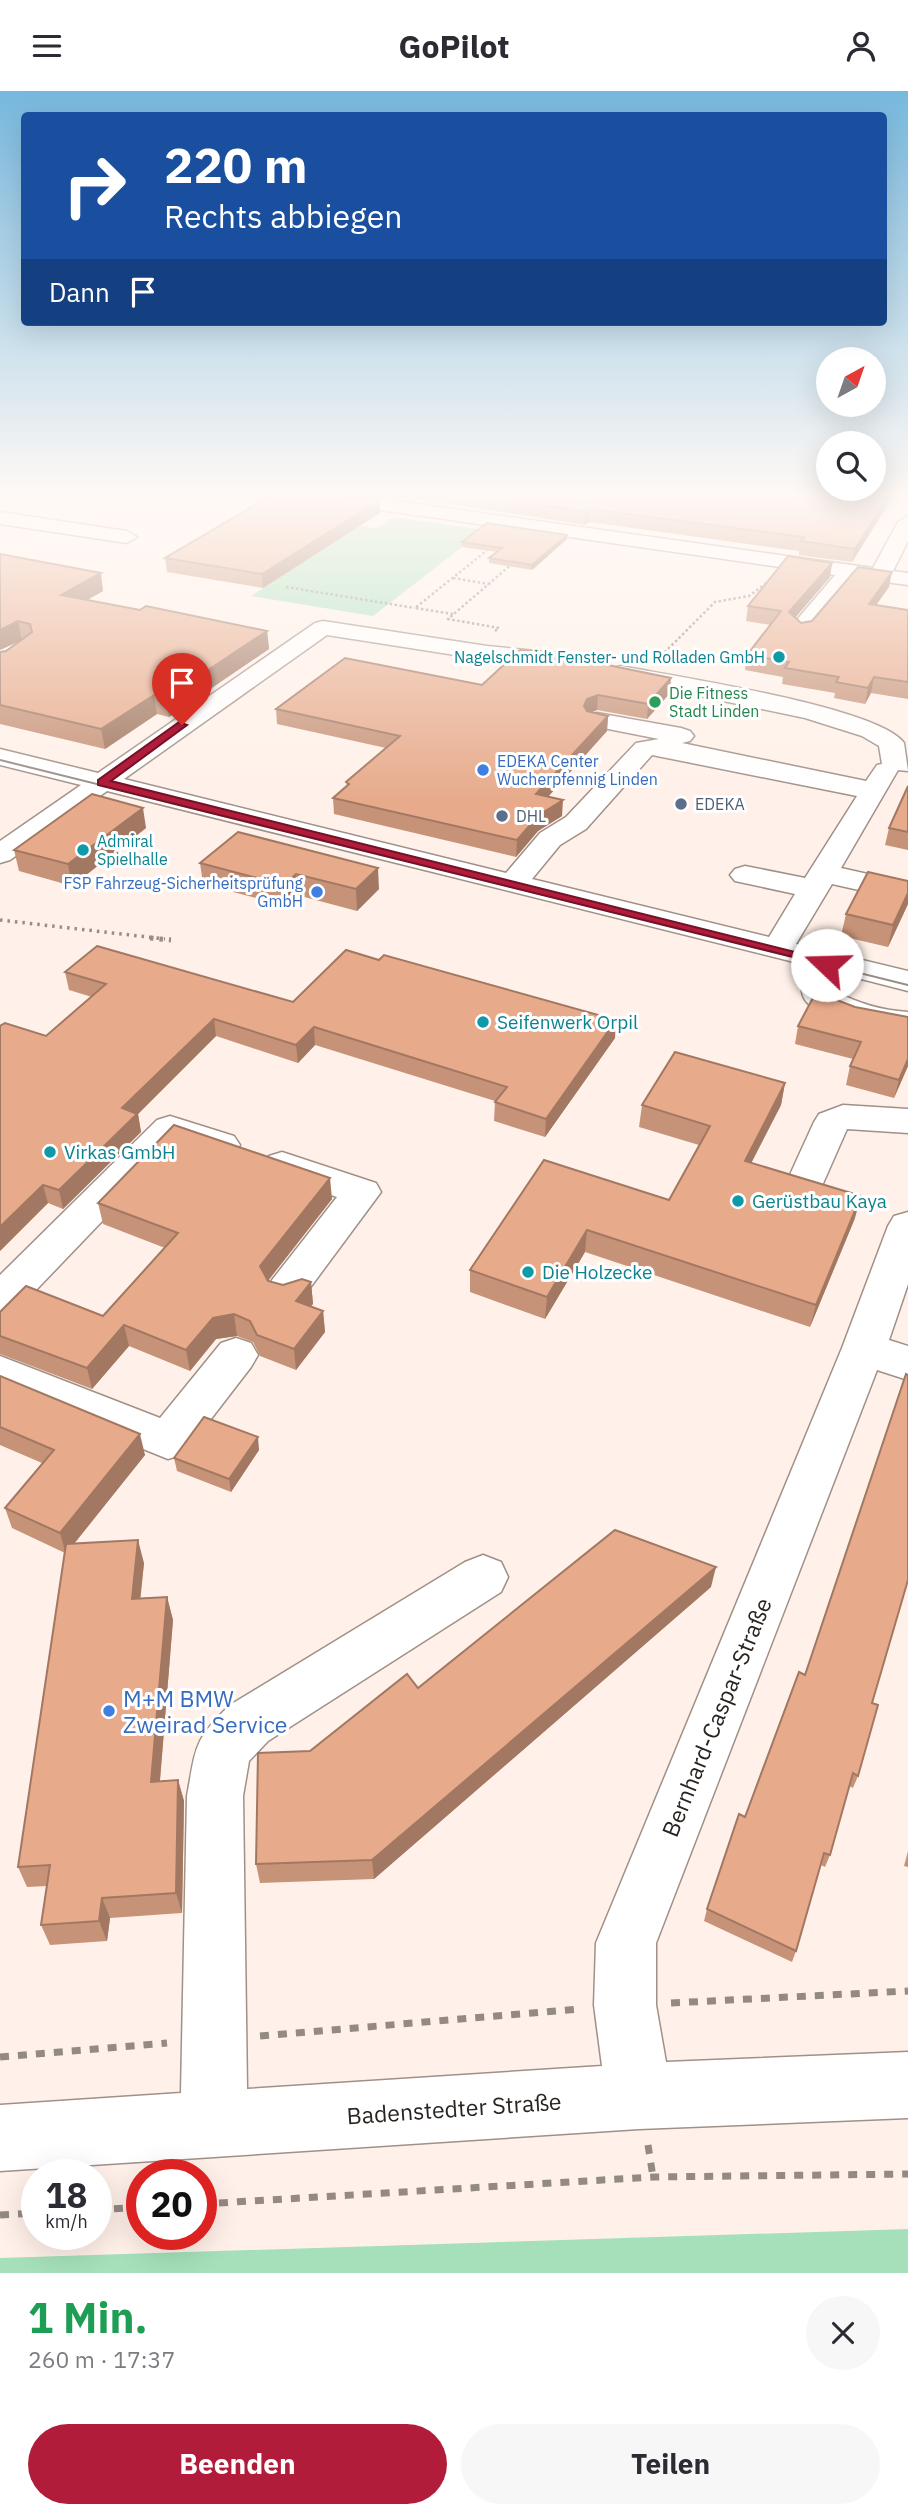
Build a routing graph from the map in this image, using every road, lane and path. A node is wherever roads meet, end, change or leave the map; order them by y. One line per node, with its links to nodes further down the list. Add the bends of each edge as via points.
1 (328, 594): 6 (path)
2 (433, 594): 6 (path)
3 (478, 594): 7 (path)
4 (752, 594): 10 (path, via 715,602 658,660)
5 (830, 594): 8 (street)
6 (415, 608): 7 (path)
7 (454, 615): 9 (path, via 448,619 499,628)
8 (800, 629)
9 (489, 637)
10 (667, 663)
11 (597, 720): 13 (street)
12 (0, 757): 14 (street)
13 (889, 773): 14 (street, via 891,743 871,731 811,712 588,666 323,628); 17 (street); 18 (street, via 645,748 576,823 550,839)
14 (102, 782): 15 (street); 18 (street)
15 (0, 854)
16 (745, 875): 17 (street)
17 (818, 881): 19 (street); 20 (street)
18 (512, 884): 20 (street)
19 (908, 892)
20 (777, 949): 21 (street)
21 (828, 962): 22 (street); 23 (street, via 818,982 819,996 845,1010 888,1022)
22 (908, 981)
23 (908, 1022)
24 (908, 1121): 25 (street, via 843,1117 832,1122)
25 (807, 1179)
26 (908, 1226): 30 (street, Bernhard-Caspar-Straße)
27 (286, 1289): 28 (street, via 362,1192 170,1128)
28 (0, 1301)
29 (236, 1355): 31 (street, via 167,1441)
30 (886, 1355): 34 (street, Bernhard-Caspar-Straße, via 626,1943)
31 (0, 1373)
32 (483, 1577): 35 (street, via 249,1723 223,1748 215,1796)
33 (908, 1991): 34 (path)
34 (625, 2005): 35 (path); 38 (street, Bernhard-Caspar-Straße)
35 (214, 2040): 36 (path); 39 (street)
36 (0, 2057)
37 (908, 2085): 38 (street, Badenstedter Straße)
38 (639, 2096): 39 (street, Badenstedter Straße)
39 (214, 2123): 40 (street, Badenstedter Straße)
40 (0, 2138)
41 (908, 2174): 42 (path, via 653,2177)
42 (217, 2202)
43 (21, 2214): 44 (path)
44 (0, 2215)

